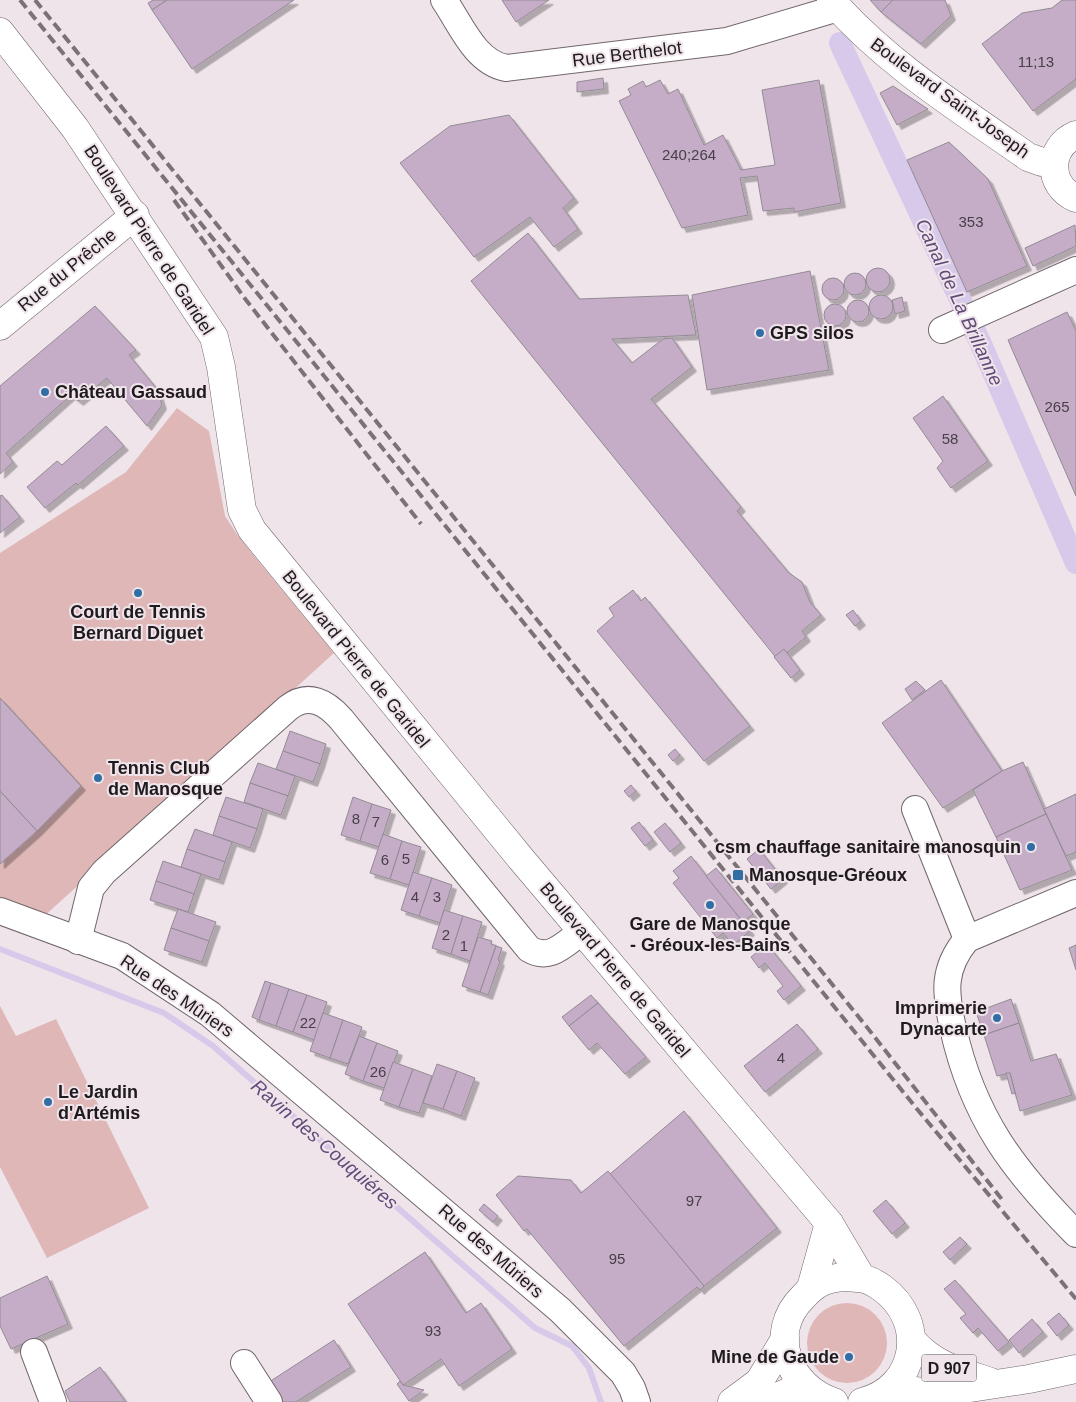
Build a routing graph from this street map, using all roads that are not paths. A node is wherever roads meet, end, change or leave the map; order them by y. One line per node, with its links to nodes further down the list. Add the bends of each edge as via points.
1 (444, 0): 2 (street, Rue Berthelot, via 483,58 506,68 727,41)
2 (835, 4): 5 (street, Boulevard Saint-Joseph, via 895,62 955,106 1028,157 1042,162)
3 (0, 32): 7 (street, Boulevard Pierre de Garidel, via 76,128)
4 (1076, 135): 5 (street, via 1063,144)
5 (1054, 161): 6 (street, via 1060,186)
6 (1076, 198)
7 (135, 215): 10 (street, Rue du Prêche); 14 (street, Boulevard Pierre de Garidel, via 214,337 242,510 252,530)
8 (1076, 270): 9 (street)
9 (959, 323)
10 (0, 326)
11 (915, 809): 15 (street)
12 (1076, 893): 15 (street)
13 (0, 911): 16 (street, Rue des Mûriers)
14 (582, 930): 16 (street, via 556,951 543,955 529,949 341,719 325,704 306,699 288,708 104,872 91,888); 17 (street, Boulevard Pierre de Garidel)
15 (966, 939): 18 (street, via 947,976 948,1008 966,1076 984,1118 1011,1161 1037,1194)
16 (78, 941): 31 (street, Rue des Mûriers, via 133,962 223,1024 560,1310 623,1373)
17 (830, 1223): 19 (street, Boulevard Pierre de Garidel); 20 (street)
18 (1076, 1234)
19 (861, 1278): 20 (street, via 831,1279); 22 (street, via 875,1283 894,1297 907,1317)
20 (811, 1288): 21 (street, via 788,1320)
21 (784, 1339): 28 (street, via 787,1358); 32 (street, via 759,1382)
22 (912, 1340): 26 (street, D 907, via 942,1366); 27 (street, via 904,1369)
23 (34, 1352): 29 (street)
24 (244, 1363): 30 (street)
25 (1076, 1369): 26 (street, D 907)
26 (995, 1383): 27 (street, D 907, via 937,1393)
27 (891, 1389): 35 (street)
28 (809, 1391): 33 (street, via 786,1394); 34 (street)
29 (53, 1402)
30 (269, 1402)
31 (637, 1402)
32 (732, 1402)
33 (765, 1402)
34 (834, 1402)
35 (862, 1402)

